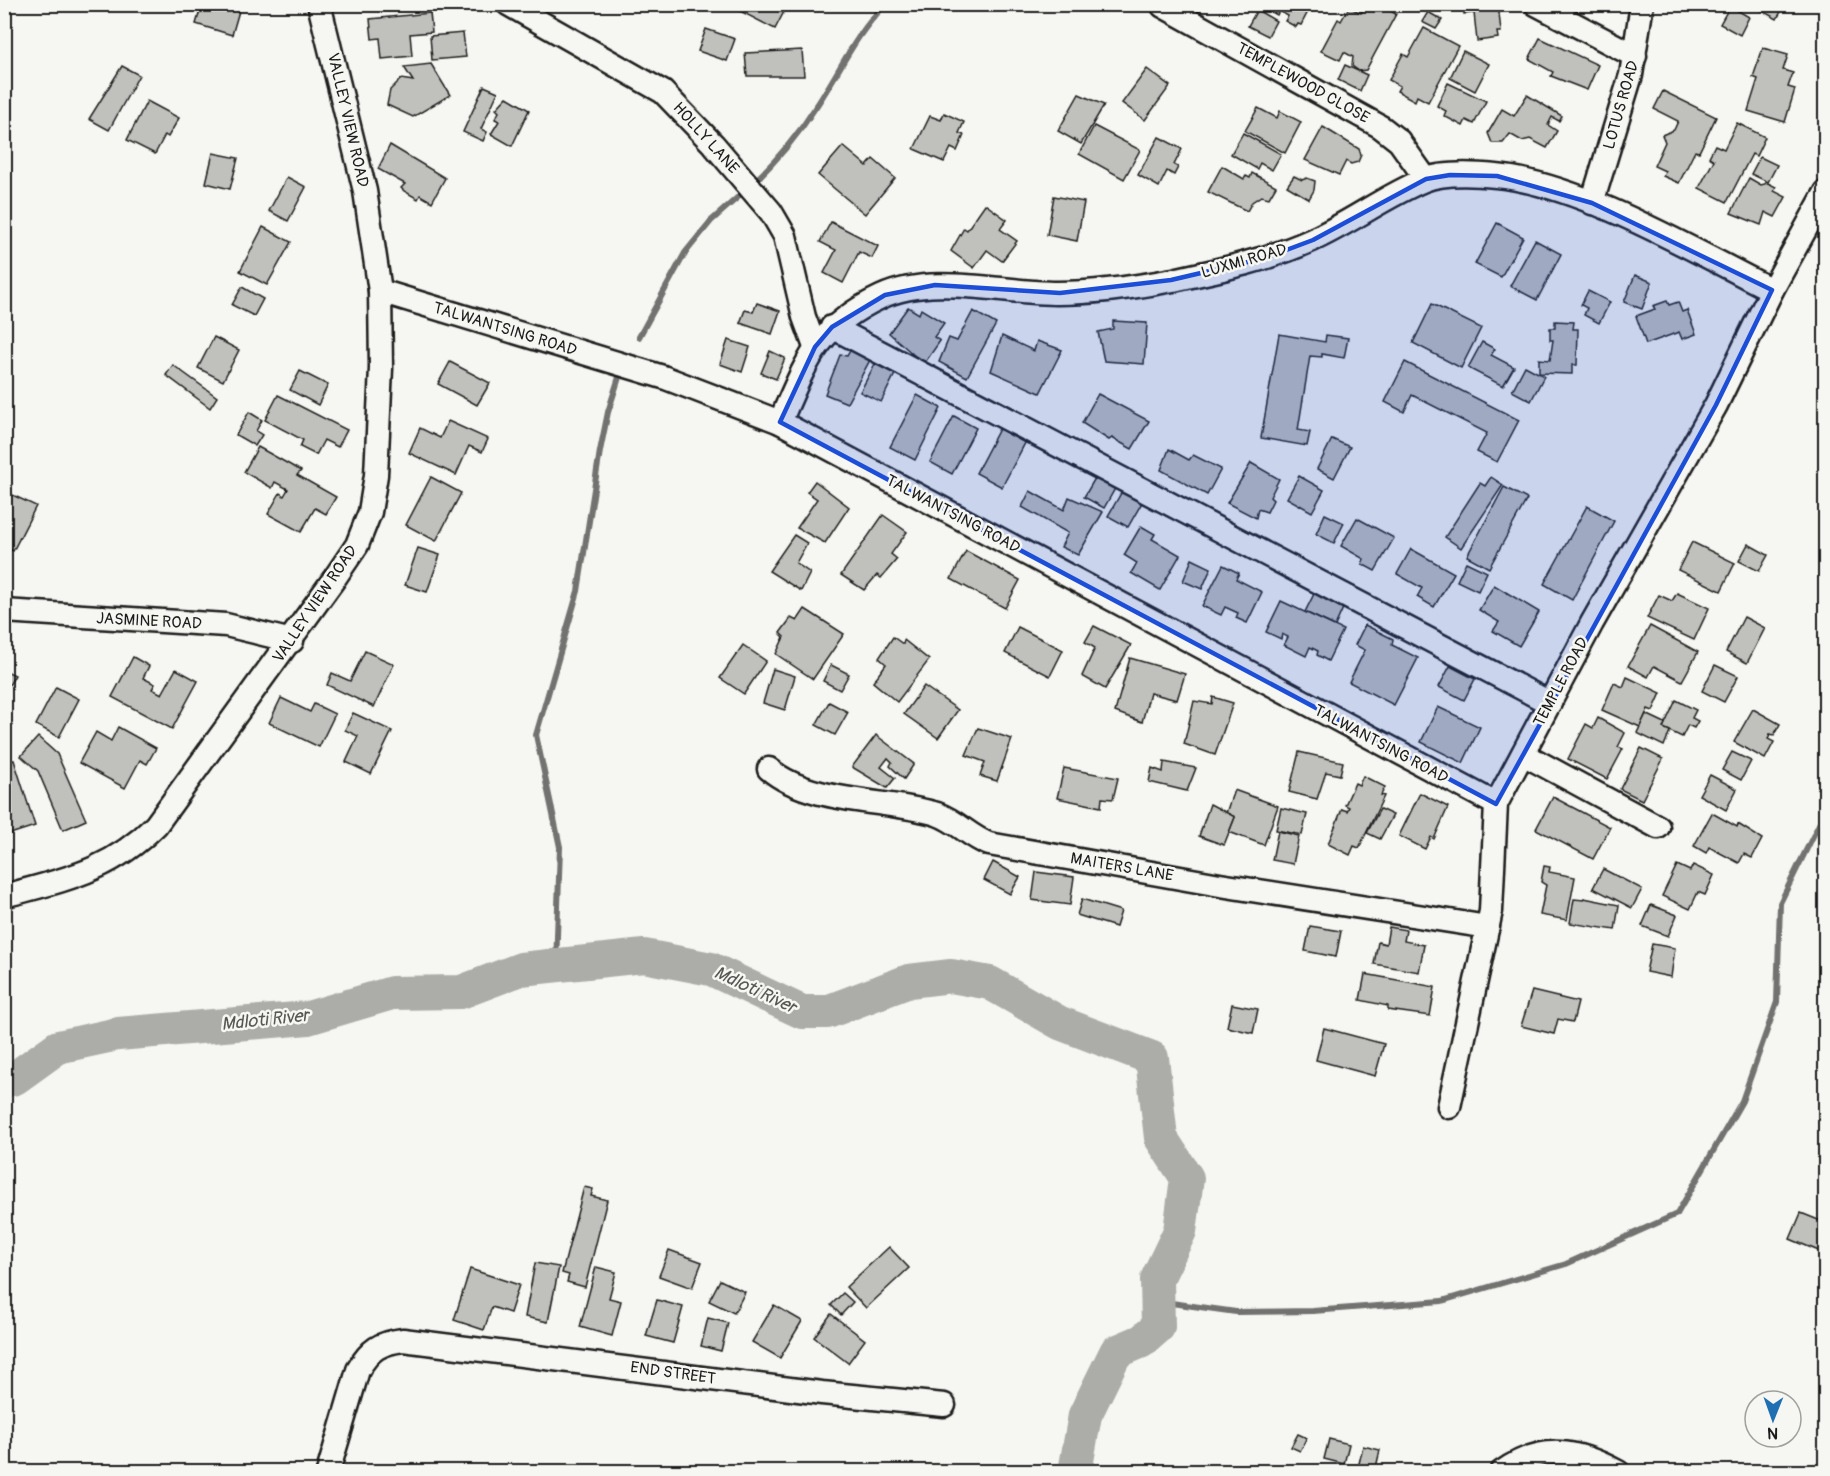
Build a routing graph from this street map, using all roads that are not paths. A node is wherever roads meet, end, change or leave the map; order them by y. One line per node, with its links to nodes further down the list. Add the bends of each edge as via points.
1 (319, 4): 11 (street, VALLEY VIEW ROAD, via 365,190)
2 (508, 4): 13 (street, HOLLY LANE, via 663,92 740,176 771,212 789,247 804,317)
3 (1536, 4): 6 (street)
4 (1642, 4): 6 (street, LOTUS ROAD)
5 (1163, 6): 7 (street, TEMPLEWOOD CLOSE, via 1381,127 1399,141)
6 (1635, 56): 9 (street, LOTUS ROAD)
7 (1426, 179): 9 (street, LUXMI ROAD, via 1497,176 1546,186); 12 (street, LUXMI ROAD, via 1313,240 1265,258 1171,280 1110,289 1039,292 935,285 885,295)
8 (1826, 192): 10 (street, TEMPLE ROAD)
9 (1592, 203): 10 (street, LUXMI ROAD)
10 (1772, 290): 17 (street, TEMPLE ROAD, via 1716,405)
11 (380, 291): 14 (street, TALWANTSING ROAD, via 663,377); 16 (street, VALLEY VIEW ROAD, via 379,404 370,512 357,545)
12 (832, 327): 13 (street, LUXMI ROAD); 17 (street)
13 (815, 347): 14 (street, LUXMI ROAD)
14 (780, 422): 20 (street, TALWANTSING ROAD)
15 (4, 611): 16 (street, JASMINE ROAD, via 226,625)
16 (292, 641): 22 (street, VALLEY VIEW ROAD, via 156,825 137,844 85,874)
17 (1550, 703): 18 (street, TEMPLE ROAD)
18 (1523, 754): 20 (street, TEMPLE ROAD); 21 (street)
19 (769, 769): 23 (street, MAITERS LANE, via 802,787 940,815 990,843 1220,885)
20 (1496, 804): 23 (street, TEMPLE ROAD)
21 (1658, 827)
22 (4, 896)
23 (1488, 927): 24 (street, TEMPLE ROAD)
24 (1449, 1107)
25 (944, 1405): 26 (street, END STREET, via 403,1340 380,1345 366,1355)
26 (328, 1472)
27 (1502, 1472): 28 (street, via 1532,1458 1566,1452 1586,1456)
28 (1618, 1472)

